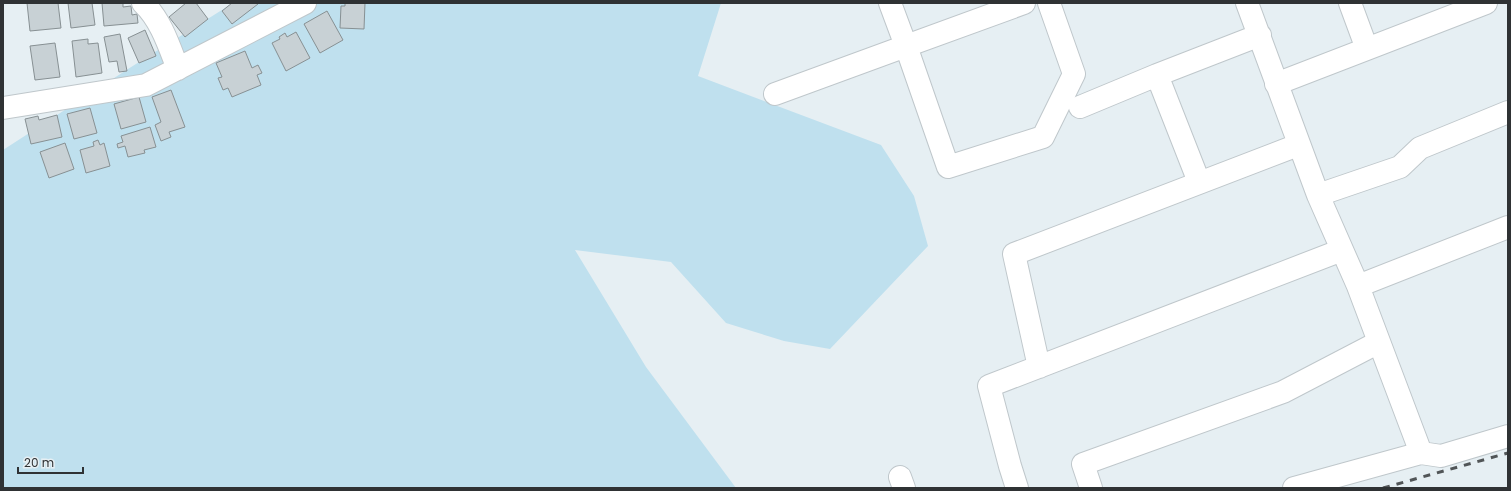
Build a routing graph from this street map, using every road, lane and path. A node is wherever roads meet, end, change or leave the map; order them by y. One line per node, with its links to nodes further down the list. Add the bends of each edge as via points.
1 (143, 3): 14 (street, via 162,30)
2 (305, 3): 9 (street)
3 (890, 3): 12 (street)
4 (1024, 3): 12 (street)
5 (1049, 3): 12 (street, via 1074,74 1043,137 948,167)
6 (1247, 3): 11 (street)
7 (1350, 3): 13 (street)
8 (1486, 3): 10 (street)
9 (279, 9): 14 (street)
10 (1453, 9): 13 (street)
11 (1260, 35): 15 (street); 16 (street)
12 (906, 46): 17 (street)
13 (1367, 49): 16 (street)
14 (178, 69): 19 (street, via 146,85)
15 (1156, 75): 18 (street); 22 (street)
16 (1276, 84): 21 (street)
17 (775, 94)
18 (1080, 107)
19 (3, 108)
20 (1508, 112): 23 (street, via 1420,148 1400,167)
21 (1298, 145): 22 (street); 23 (street)
22 (1199, 182): 28 (street, via 1014,254)
23 (1318, 195): 25 (street)
24 (1508, 227): 26 (street)
25 (1342, 250): 26 (street); 28 (street)
26 (1358, 286): 27 (street)
27 (1379, 342): 30 (street); 32 (street, via 1283,392 1083,464)
28 (1039, 367): 31 (street, via 989,386)
29 (1508, 436): 30 (street, via 1440,456)
30 (1421, 453): 33 (street)
31 (1017, 488)
32 (1091, 488)
33 (1294, 488)

